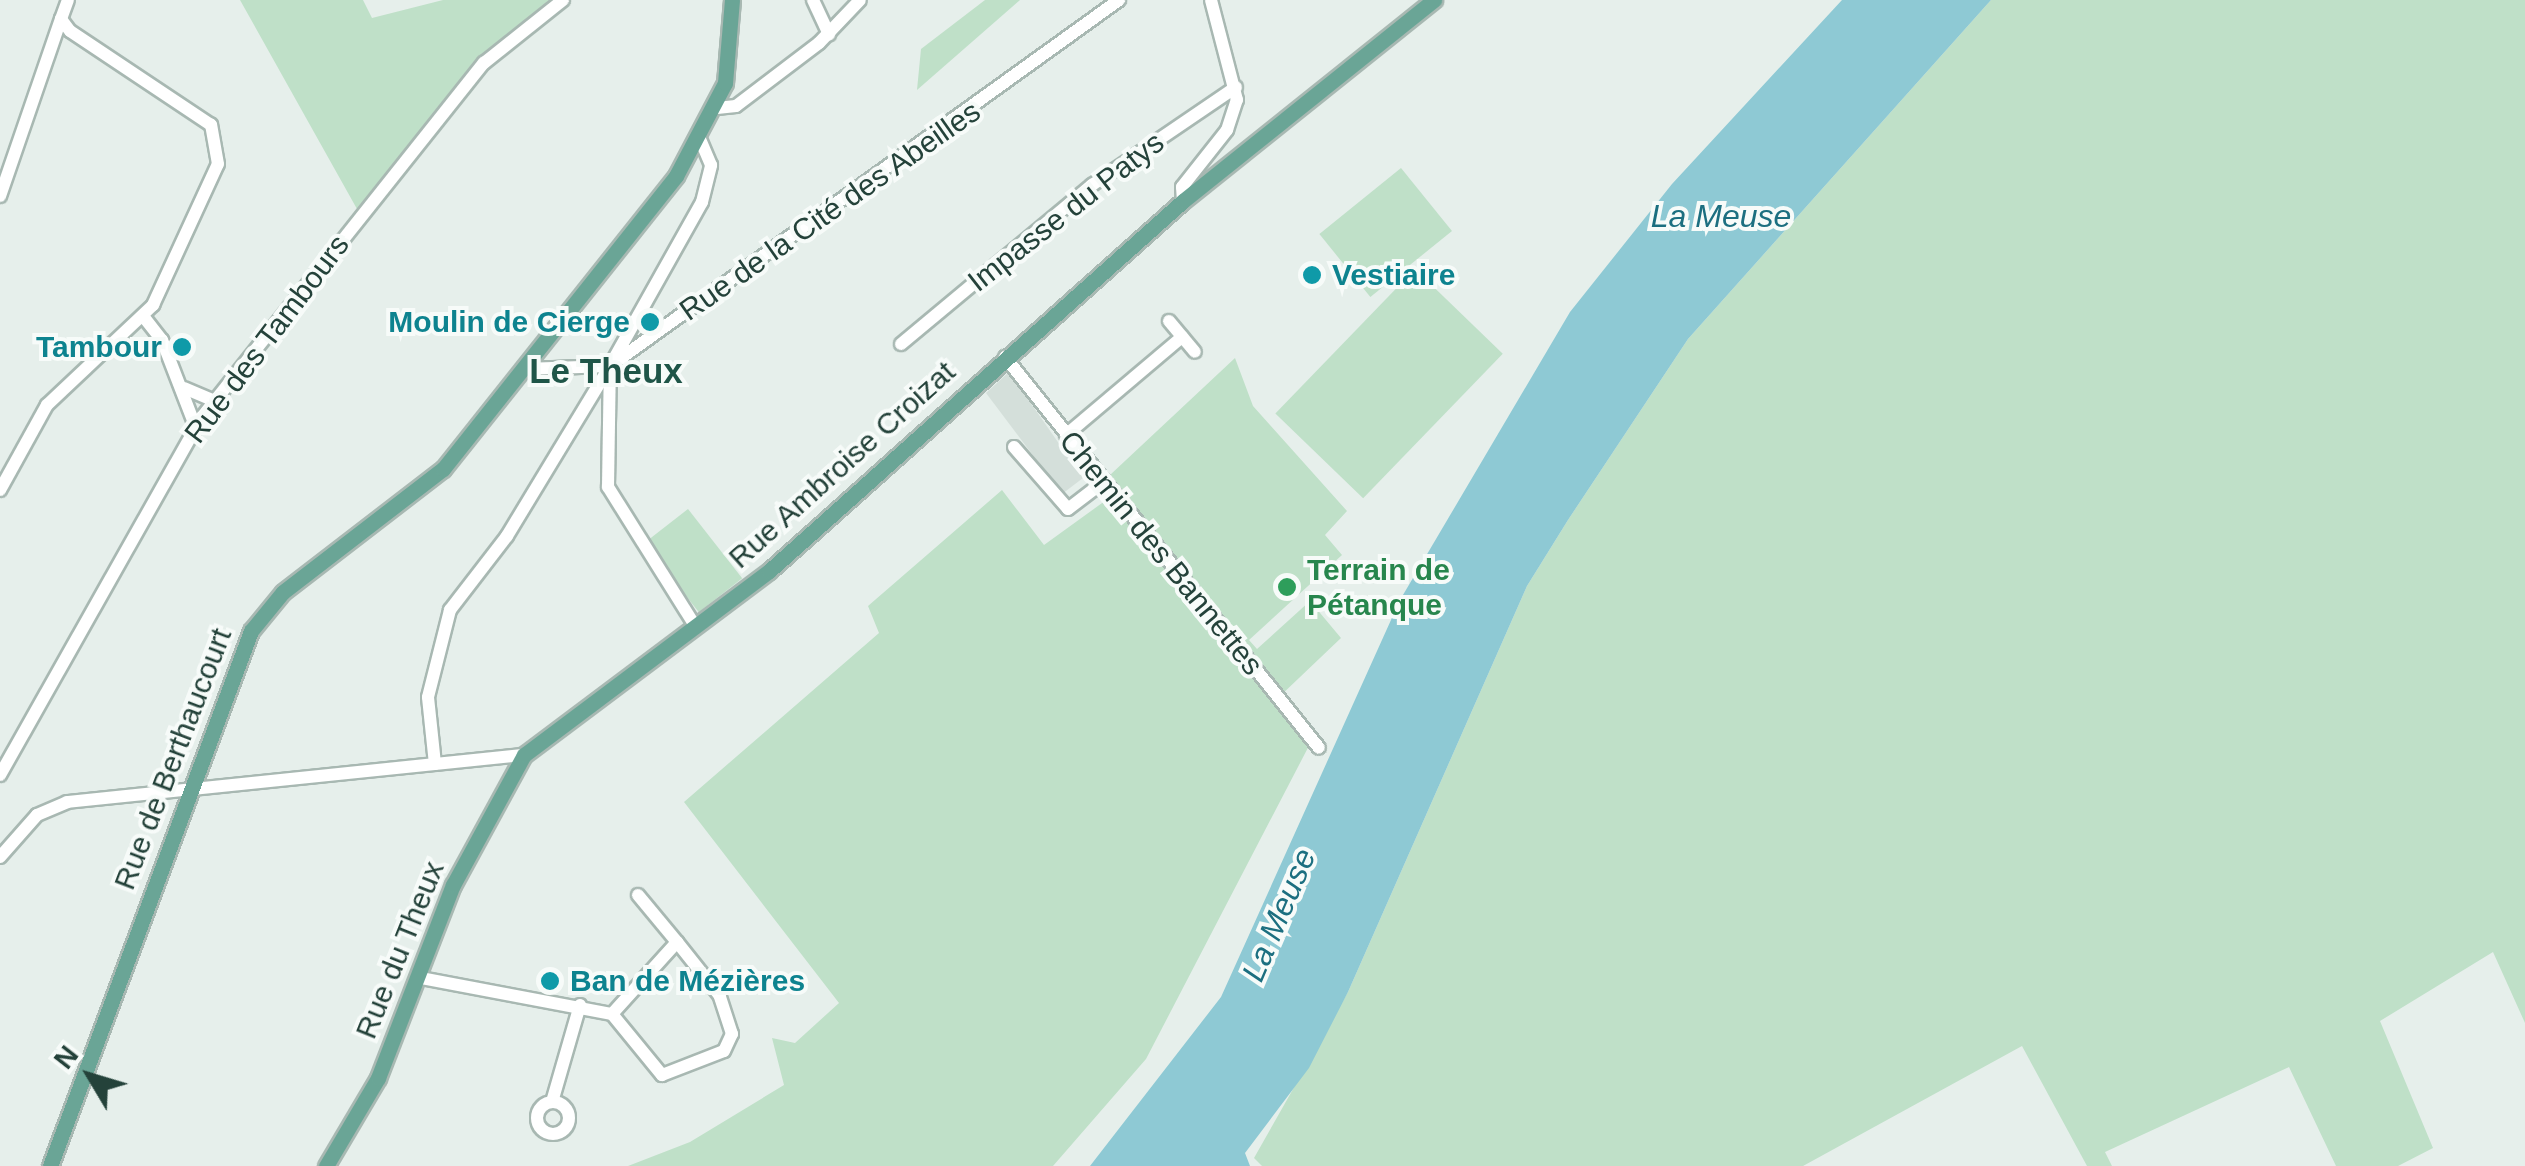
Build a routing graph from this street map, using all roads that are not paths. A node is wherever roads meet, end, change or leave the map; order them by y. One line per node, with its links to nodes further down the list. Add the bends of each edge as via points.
1 (68, 0): 9 (street)
2 (562, 0): 25 (street, Rue des Tambours, via 484,64)
3 (732, 0): 12 (main road, Rue de Berthaucourt)
4 (814, 0): 10 (street)
5 (860, 0): 10 (street)
6 (1120, 0): 22 (street, Rue de la Cité des Abeilles)
7 (1210, 0): 11 (street)
8 (1434, 0): 15 (main road, Rue Ambroise Croizat)
9 (66, 25): 14 (street); 16 (street, via 190,106 218,141 210,194)
10 (828, 35): 12 (street, via 736,106)
11 (1236, 87): 15 (street, via 1236,114 1182,186); 19 (street, Impasse du Patys, via 1092,185)
12 (717, 108): 13 (main road, Rue de Berthaucourt)
13 (701, 142): 22 (street, via 711,165 702,202); 23 (main road, Rue de Berthaucourt)
14 (0, 196)
15 (1184, 201): 21 (main road, Rue Ambroise Croizat)
16 (142, 316): 24 (street); 30 (street, via 47,405)
17 (1169, 322): 18 (street)
18 (1182, 337): 20 (street); 27 (street)
19 (901, 344)
20 (1195, 352)
21 (1006, 357): 27 (street, Chemin des Bannettes); 31 (main road, Rue Ambroise Croizat, via 781,561)
22 (610, 366): 23 (street); 31 (street, via 608,487); 34 (street, via 507,536 450,610 428,697)
23 (524, 368): 36 (main road, Rue de Berthaucourt, via 412,500 283,592 250,631)
24 (184, 388): 25 (street); 26 (street)
25 (215, 401): 26 (street, Rue des Tambours)
26 (196, 428): 35 (street, Rue des Tambours)
27 (1066, 436): 29 (street, Chemin des Bannettes)
28 (1014, 447): 29 (street, via 1068,509)
29 (1102, 482): 32 (street, Chemin des Bannettes)
30 (0, 490)
31 (694, 624): 33 (main road, Rue Ambroise Croizat)
32 (1318, 748)
33 (524, 754): 34 (street); 40 (main road, Rue du Theux, via 453,885)
34 (435, 764): 36 (street)
35 (0, 775)
36 (187, 790): 37 (street, via 67,802 37,815); 44 (main road, Rue de Berthaucourt)
37 (0, 857)
38 (638, 894): 39 (street)
39 (676, 942): 42 (street); 42 (street, via 720,996 732,1034 724,1051 662,1076)
40 (421, 978): 41 (street); 45 (main road, Rue du Theux)
41 (580, 1005): 42 (street); 43 (street)
42 (612, 1014)
43 (552, 1102)
44 (50, 1166)
45 (326, 1166)

